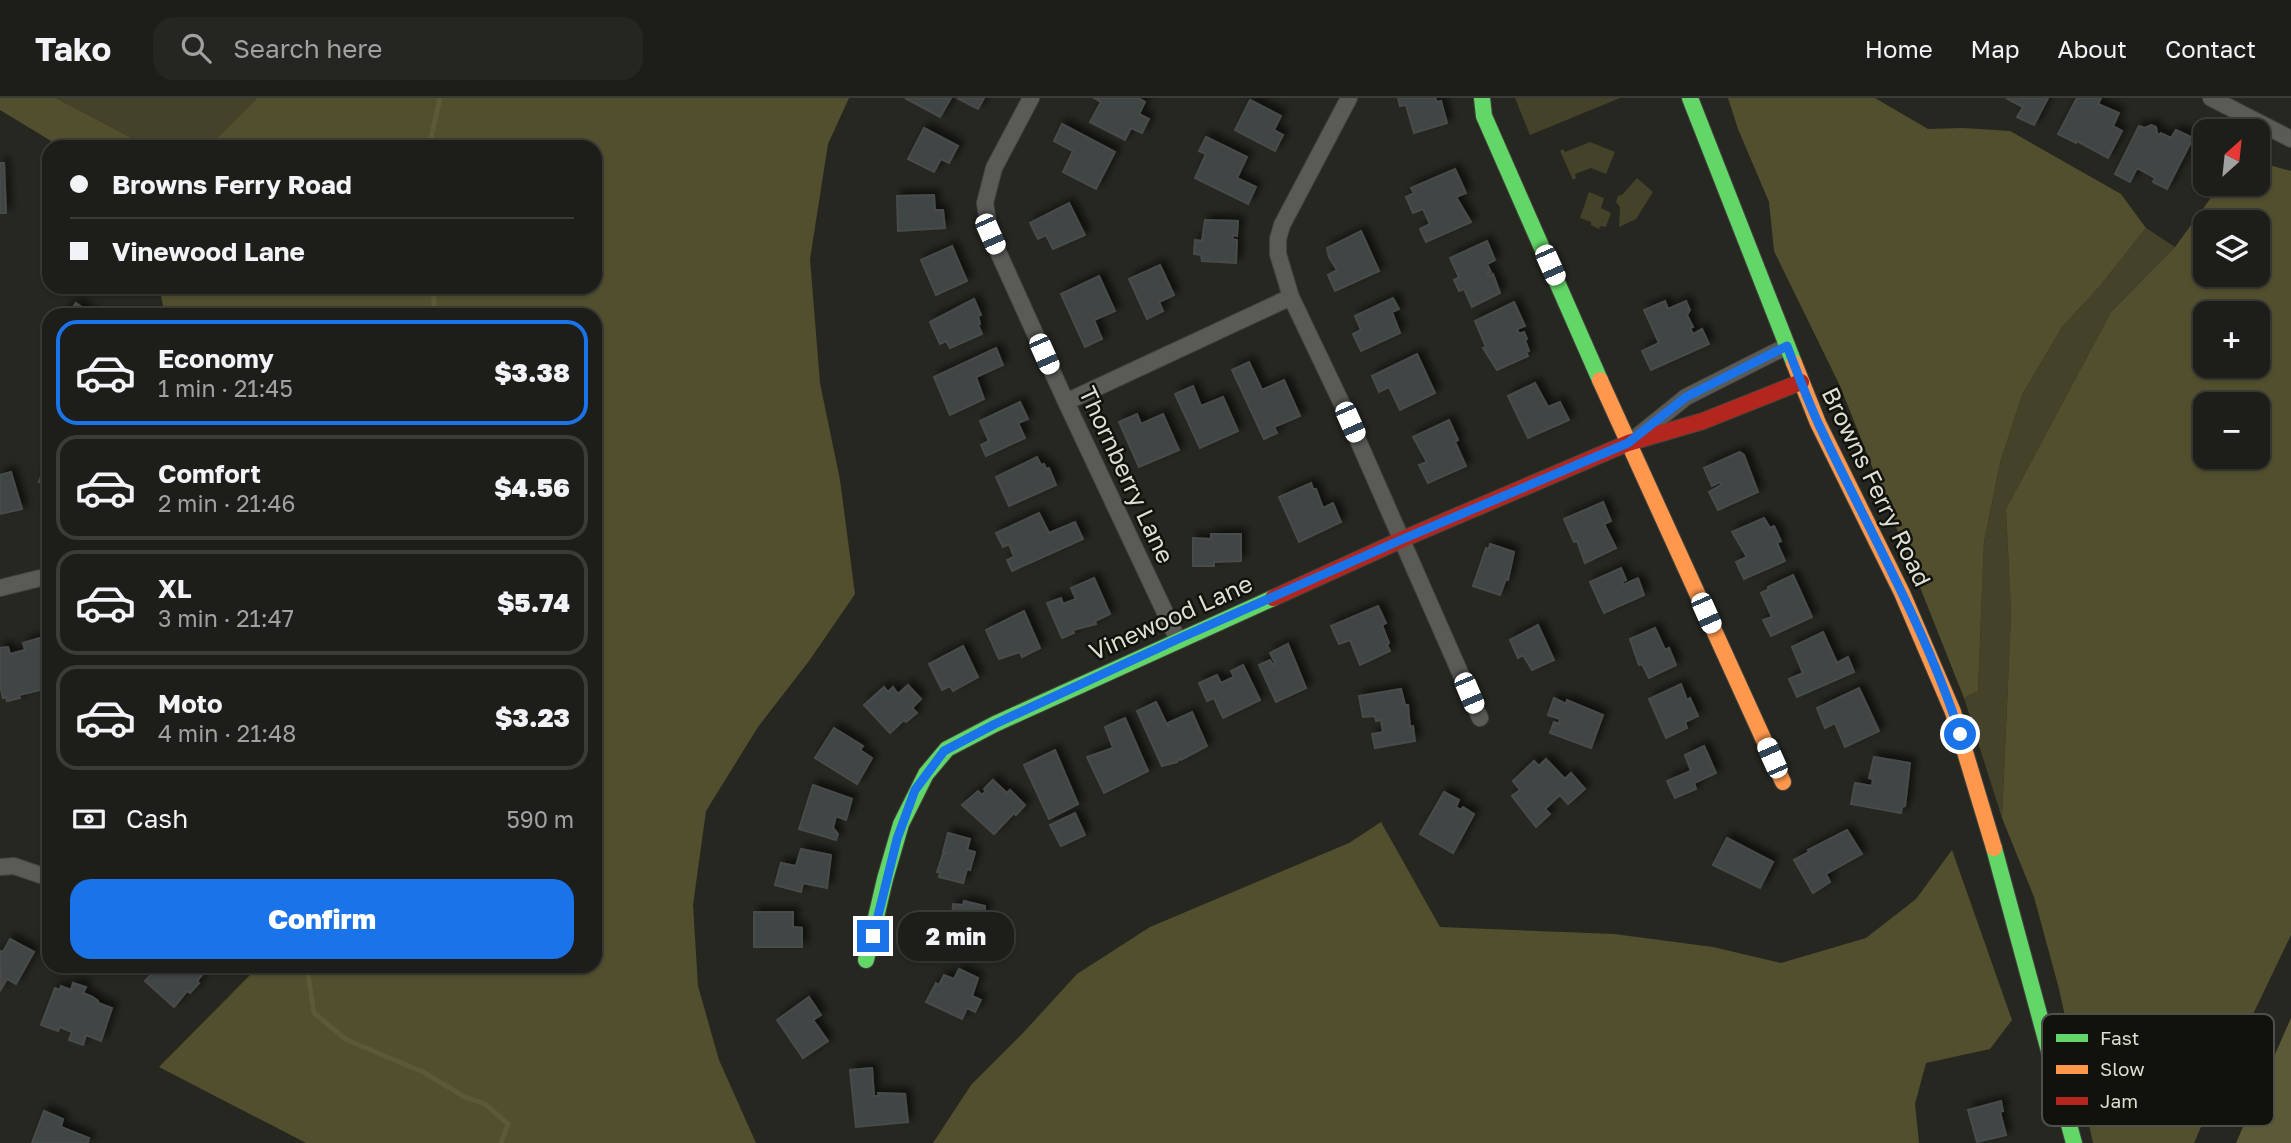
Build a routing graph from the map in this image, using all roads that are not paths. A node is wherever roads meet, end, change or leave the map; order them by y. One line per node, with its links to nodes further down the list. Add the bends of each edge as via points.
1 (1031, 98): 10 (street, Thornberry Lane, via 995,167 985,203 990,234)
2 (1349, 98): 7 (street, via 1282,225 1278,254)
3 (1482, 98): 11 (street, via 1485,116)
4 (1690, 98): 8 (street, Browns Ferry Road)
5 (2211, 98): 6 (street)
6 (2291, 139)
7 (1291, 297): 10 (street); 12 (street)
8 (1787, 346): 9 (street, Browns Ferry Road); 11 (street, Vinewood Lane, via 1686,397)
9 (1801, 382): 11 (street, Vinewood Lane, via 1703,421); 21 (street, Browns Ferry Road, via 1902,593 1952,712)
10 (1066, 402): 15 (street, Thornberry Lane)
11 (1628, 443): 12 (street, Vinewood Lane); 17 (street)
12 (1403, 539): 15 (street, Vinewood Lane); 16 (street)
13 (40, 578): 14 (street)
14 (0, 588)
15 (1178, 639): 20 (street, Vinewood Lane, via 944,751 915,790 897,839)
16 (1480, 718)
17 (1783, 782)
18 (0, 867): 19 (street, via 14,866)
19 (42, 876)
20 (866, 960)
21 (2042, 1026)
22 (2069, 1126): 23 (street, Browns Ferry Road)
23 (2074, 1143)

